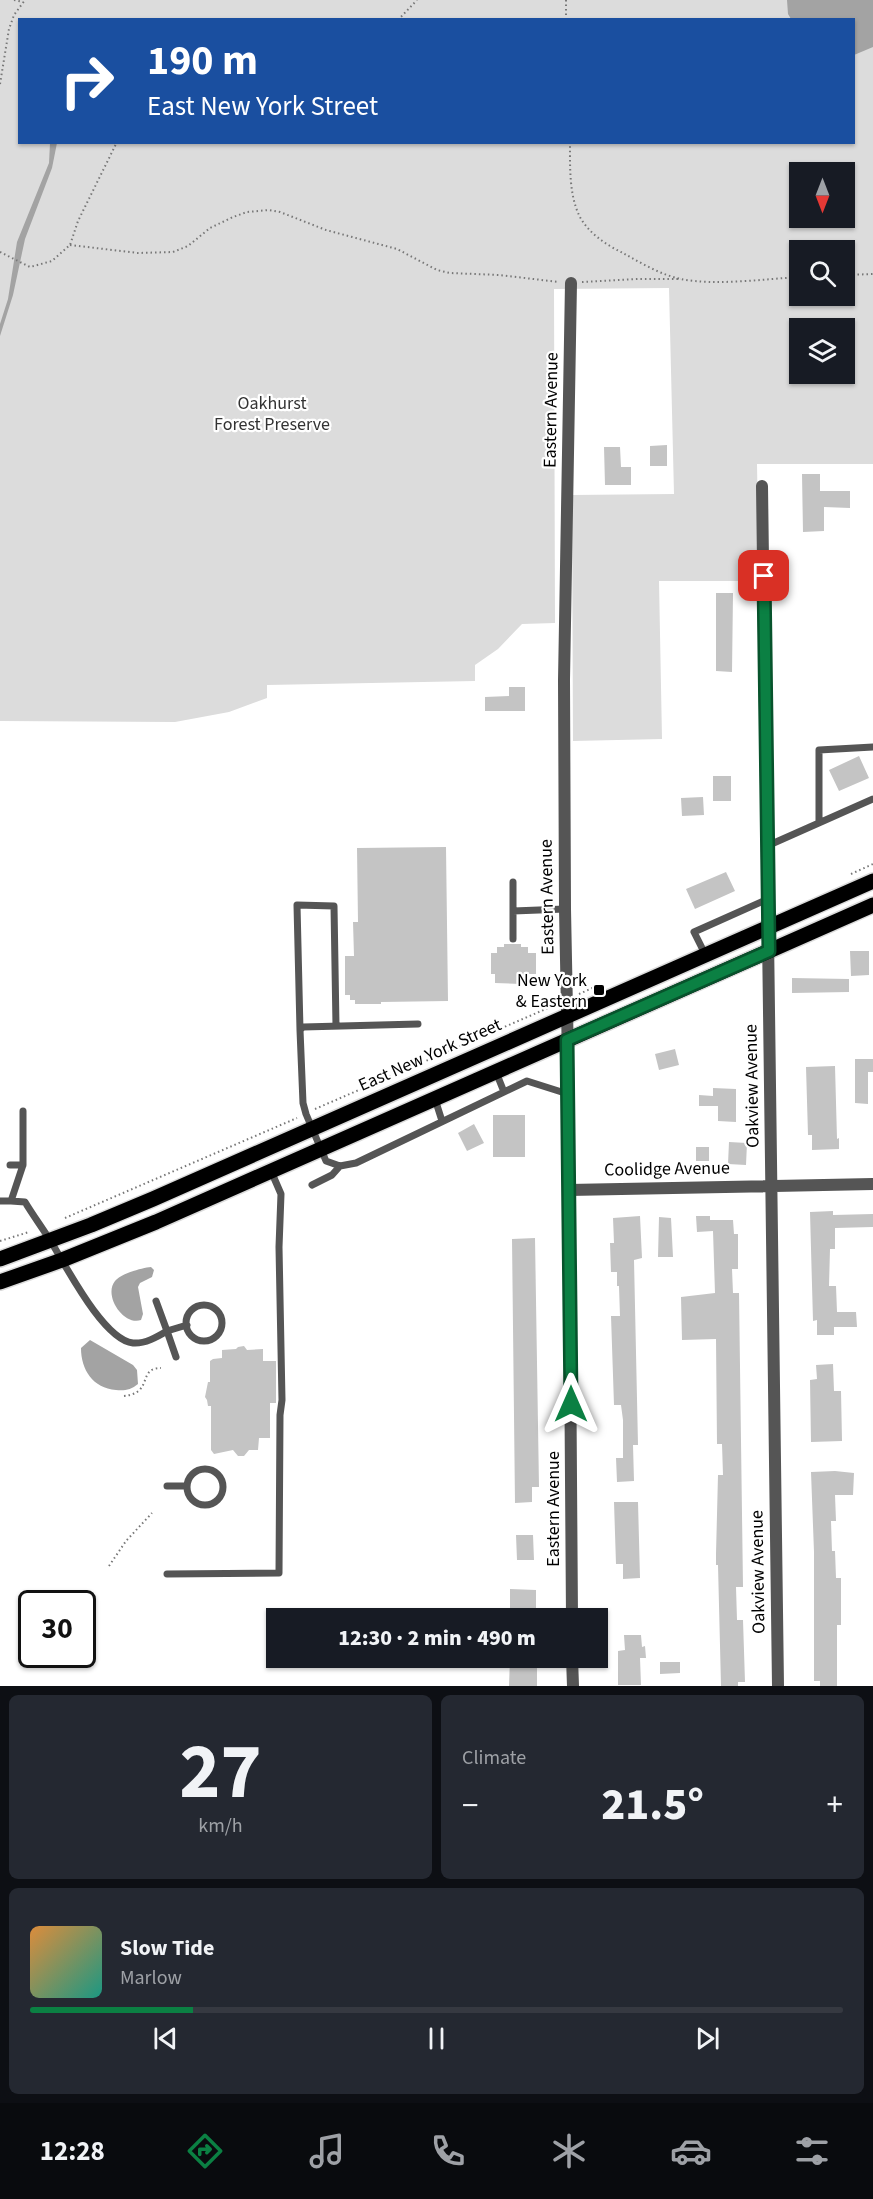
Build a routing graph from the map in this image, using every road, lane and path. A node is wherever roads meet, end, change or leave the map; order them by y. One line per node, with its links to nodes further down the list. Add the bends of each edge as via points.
1 (14, 0): 4 (path)
2 (417, 0): 5 (path)
3 (566, 0): 6 (path)
4 (24, 1): 7 (path, via 9,28)
5 (400, 18)
6 (566, 18)
7 (0, 84)
8 (116, 144): 10 (path)
9 (570, 144): 15 (path, via 574,200 587,226 613,248)
10 (70, 245): 11 (path, via 52,261 30,267); 16 (path, via 138,253 173,252 233,217 269,210 397,249 437,270)
11 (0, 252)
12 (873, 274): 13 (path)
13 (855, 275)
14 (789, 277): 15 (path)
15 (681, 279): 16 (path)
16 (572, 283): 26 (street, Eastern Avenue)
17 (762, 486): 21 (street, Oakview Avenue)
18 (873, 747): 20 (lane, via 819,750)
19 (873, 799): 20 (lane)
20 (819, 822): 21 (lane)
21 (767, 846): 24 (street, Oakview Avenue)
22 (873, 881): 28 (main road, East New York Street)
23 (513, 882): 27 (lane)
24 (768, 898): 28 (street, Oakview Avenue); 31 (lane, via 694,932)
25 (873, 905): 30 (main road)
26 (564, 909): 27 (lane); 33 (street, Eastern Avenue)
27 (513, 911): 29 (lane)
28 (769, 926): 30 (street, Oakview Avenue); 31 (main road, East New York Street)
29 (513, 939)
30 (769, 951): 37 (main road); 53 (street, Oakview Avenue)
31 (705, 954): 33 (main road, East New York Street)
32 (552, 1006): 42 (path)
33 (567, 1015): 37 (street, Eastern Avenue); 46 (main road, East New York Street)
34 (418, 1024): 35 (lane)
35 (336, 1026): 36 (lane); 36 (lane, via 334,906 297,905)
36 (300, 1030): 46 (lane, via 303,1103)
37 (567, 1040): 38 (main road); 40 (street, Eastern Avenue)
38 (496, 1071): 39 (lane); 41 (main road)
39 (504, 1092): 40 (lane, via 527,1081); 45 (lane)
40 (568, 1094): 55 (street, Eastern Avenue)
41 (435, 1099): 45 (lane); 47 (main road)
42 (321, 1107)
43 (23, 1111): 49 (lane)
44 (291, 1120): 58 (path)
45 (442, 1121): 50 (lane)
46 (312, 1128): 47 (lane); 61 (main road, East New York Street)
47 (321, 1149): 50 (lane, via 326,1161); 51 (main road)
48 (10, 1165): 49 (lane)
49 (23, 1165): 57 (lane)
50 (340, 1166): 52 (lane)
51 (271, 1170): 63 (main road); 75 (lane, via 281,1194 279,1573)
52 (312, 1185)
53 (771, 1185): 54 (street, Coolidge Avenue); 55 (street, Coolidge Avenue); 79 (street, Oakview Avenue)
54 (873, 1185)
55 (569, 1190): 76 (street, Eastern Avenue)
56 (0, 1201): 57 (lane)
57 (11, 1201): 61 (lane, via 25,1202)
58 (66, 1218)
59 (27, 1233): 60 (path)
60 (0, 1240)
61 (50, 1240): 62 (main road, East New York Street); 63 (lane)
62 (0, 1258)
63 (62, 1260): 64 (main road); 67 (lane, via 75,1285 118,1337 132,1343 153,1340)
64 (0, 1282)
65 (156, 1301): 67 (lane)
66 (186, 1325): 66 (lane, via 196,1339 207,1341 221,1331 222,1319 217,1310 201,1305 192,1310); 67 (lane)
67 (167, 1331): 68 (lane)
68 (176, 1357)
69 (161, 1368): 70 (path, via 149,1371 138,1392)
70 (123, 1396)
71 (167, 1486): 72 (lane)
72 (187, 1486): 72 (lane, via 193,1500 203,1504 218,1500 223,1489 220,1478 206,1469 190,1476)
73 (152, 1513): 74 (path)
74 (109, 1566)
75 (167, 1574)
76 (572, 1608)
77 (572, 1668): 78 (street)
78 (573, 1686)
79 (778, 1686)

